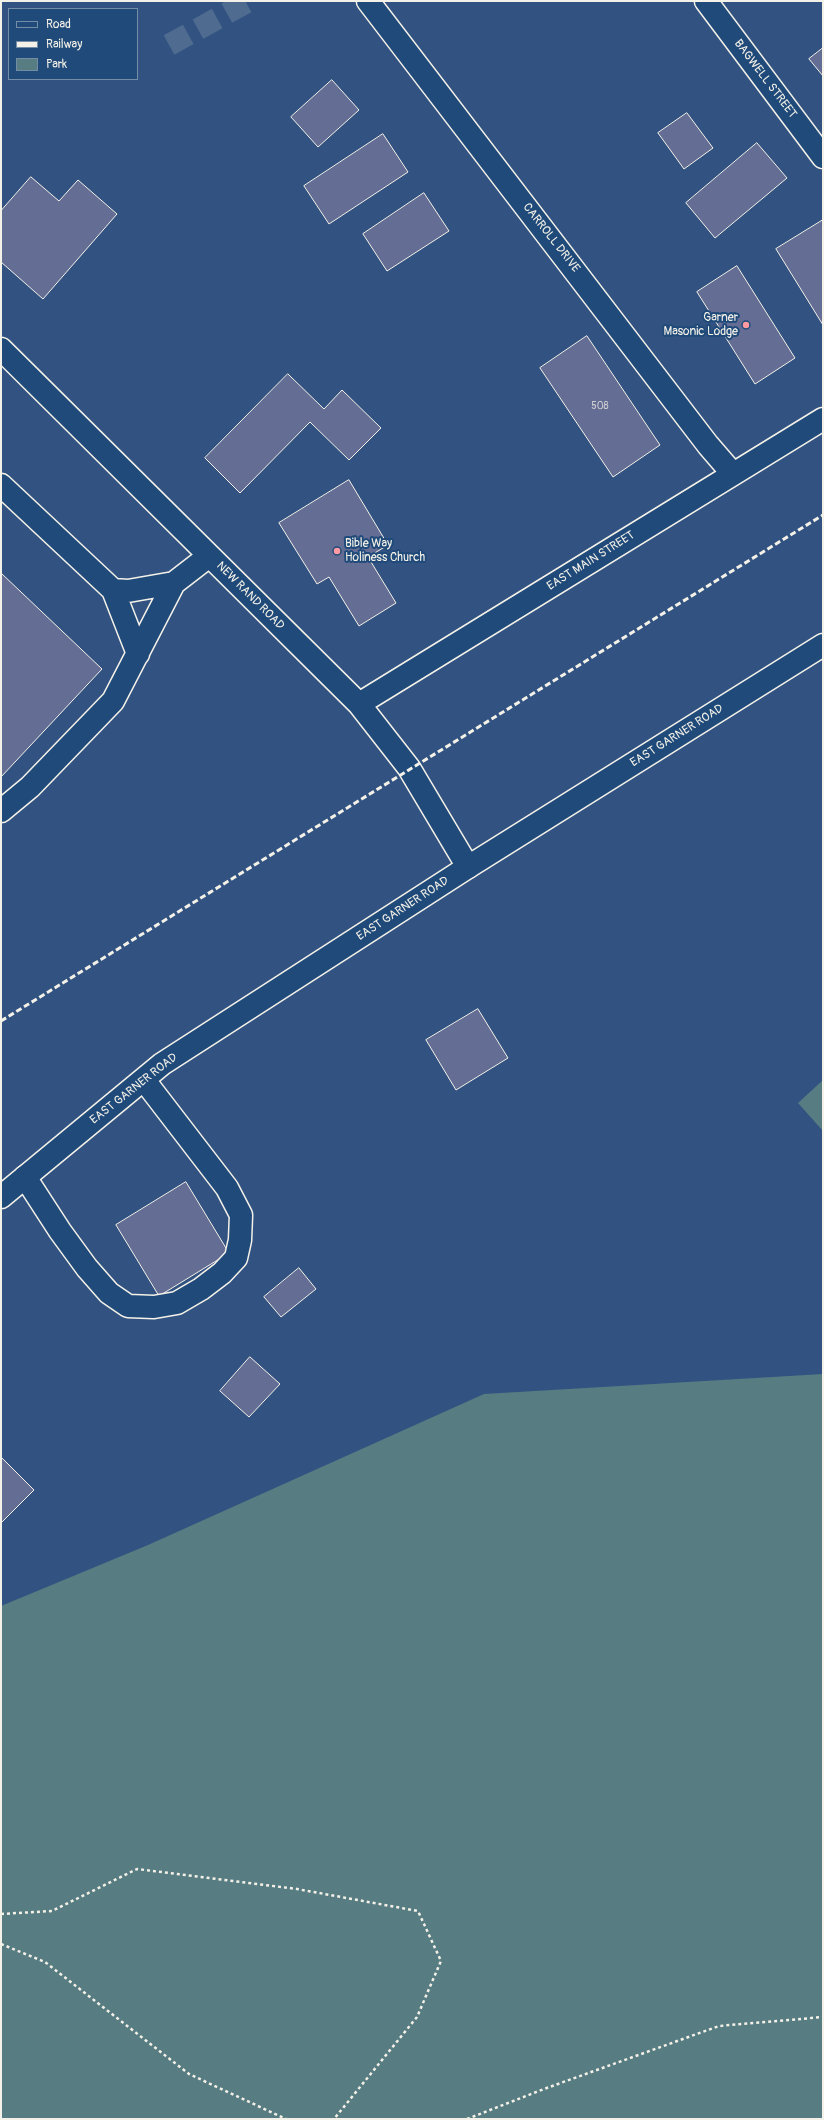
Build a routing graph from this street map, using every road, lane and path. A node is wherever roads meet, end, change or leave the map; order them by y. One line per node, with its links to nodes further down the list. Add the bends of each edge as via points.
1 (368, 1): 6 (street, CARROLL DRIVE, via 708,445)
2 (706, 1): 3 (street, BAGWELL STREET)
3 (823, 157)
4 (1, 349): 8 (street, NEW RAND ROAD)
5 (823, 419): 6 (street, EAST MAIN STREET)
6 (733, 474): 13 (street, EAST MAIN STREET)
7 (1, 485): 10 (street)
8 (209, 556): 9 (street); 13 (street, NEW RAND ROAD)
9 (174, 583): 10 (street, via 128,591); 12 (street)
10 (113, 590): 12 (street)
11 (823, 645): 15 (street, EAST GARNER ROAD)
12 (138, 654): 14 (street, via 113,701 30,787)
13 (359, 704): 15 (street, NEW RAND ROAD, via 410,768)
14 (1, 811)
15 (468, 867): 16 (street, EAST GARNER ROAD, via 162,1064)
16 (144, 1080): 17 (street, EAST GARNER ROAD); 17 (street, via 227,1188 241,1215 236,1258 222,1273 177,1303 154,1307 128,1306 109,1293 88,1268)
17 (25, 1177): 18 (street, EAST GARNER ROAD)
18 (1, 1197)
19 (1, 1914): 23 (path, via 52,1911 137,1869 297,1889 418,1911 442,1961 417,2017)
20 (1, 1944): 22 (path, via 45,1962 189,2074)
21 (823, 2018): 24 (path, via 719,2026)
22 (286, 2119)
23 (334, 2119)
24 (467, 2119)

